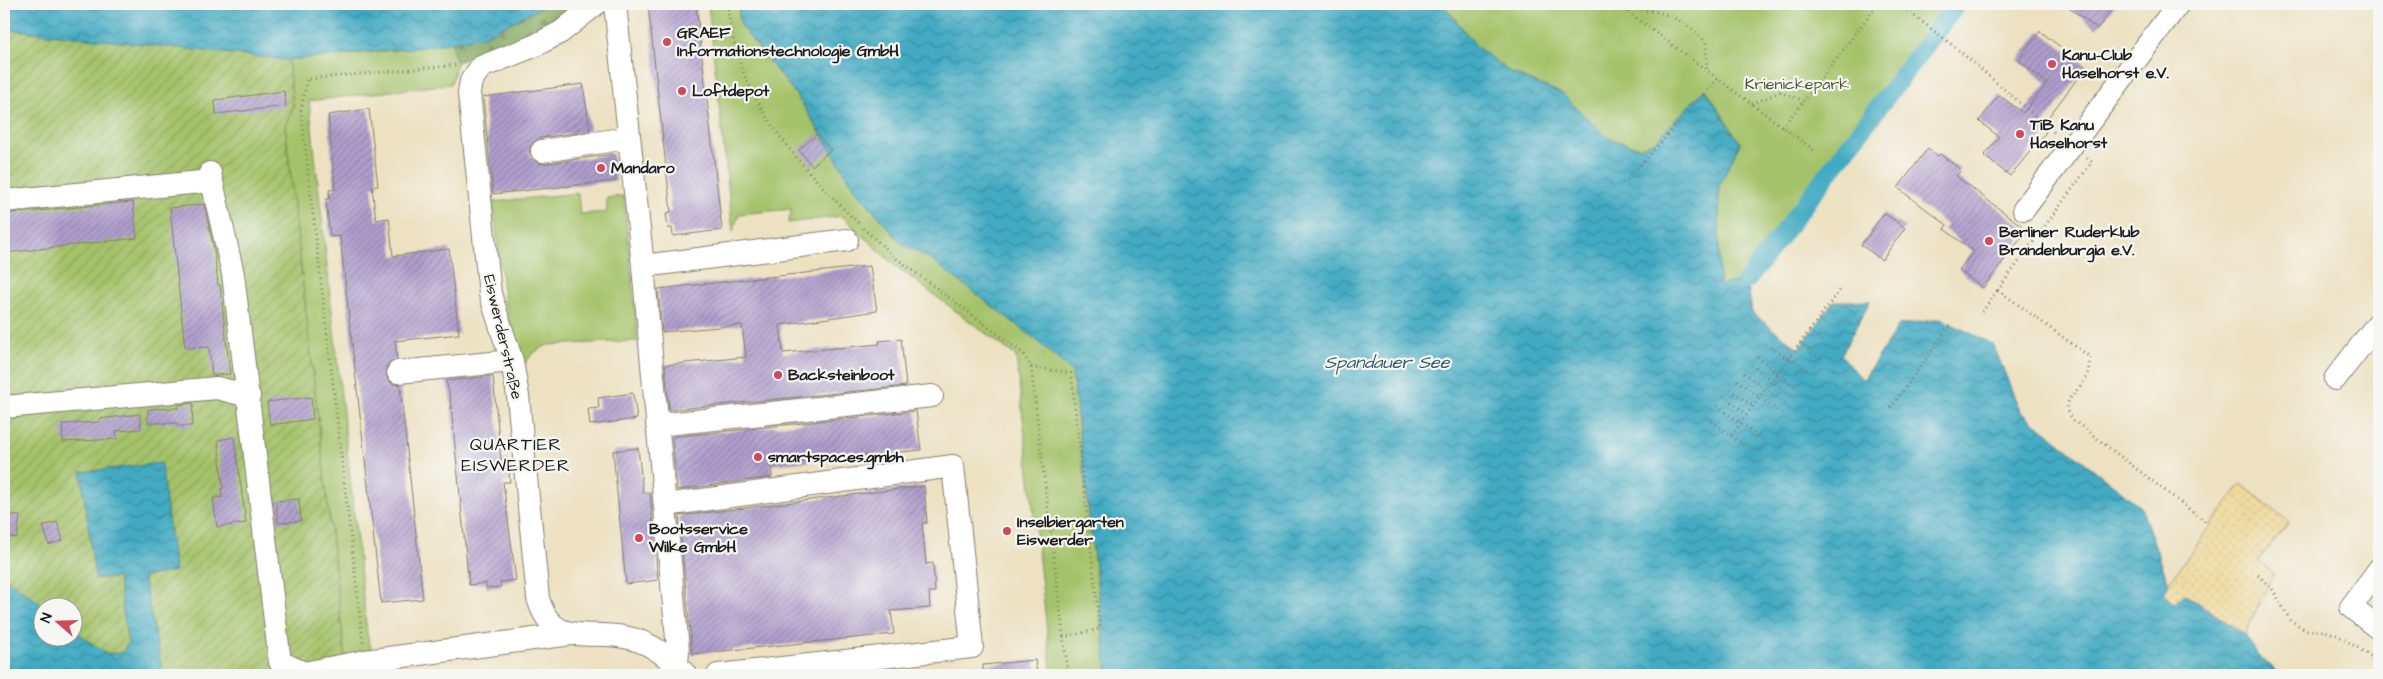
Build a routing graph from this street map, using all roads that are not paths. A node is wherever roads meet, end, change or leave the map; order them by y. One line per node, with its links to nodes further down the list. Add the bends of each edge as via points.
1 (596, 4): 11 (street, Eiswerderstraße, via 561,32 481,68 471,81 469,93 490,294)
2 (615, 4): 4 (street)
3 (2178, 4): 7 (street)
4 (628, 138): 5 (street); 9 (street)
5 (542, 150)
6 (4, 201): 14 (street, via 210,177 233,274)
7 (2024, 209)
8 (848, 240): 9 (street)
9 (643, 266): 17 (street)
10 (2379, 322): 13 (street)
11 (512, 361): 12 (street); 21 (street, Eiswerderstraße, via 538,598 542,613 550,624)
12 (398, 372)
13 (2335, 379)
14 (249, 396): 16 (street, via 217,388); 21 (street, Eiswerderstraße, via 280,662 304,673 366,661)
15 (932, 396): 17 (street)
16 (4, 406)
17 (657, 426): 18 (street)
18 (665, 505): 22 (street); 23 (street, via 953,466 972,647)
19 (2379, 569): 20 (street, via 2351,607)
20 (2379, 628)
21 (573, 634): 22 (street, Eiswerderstraße, via 617,635 635,639)
22 (682, 670)
23 (718, 675)

